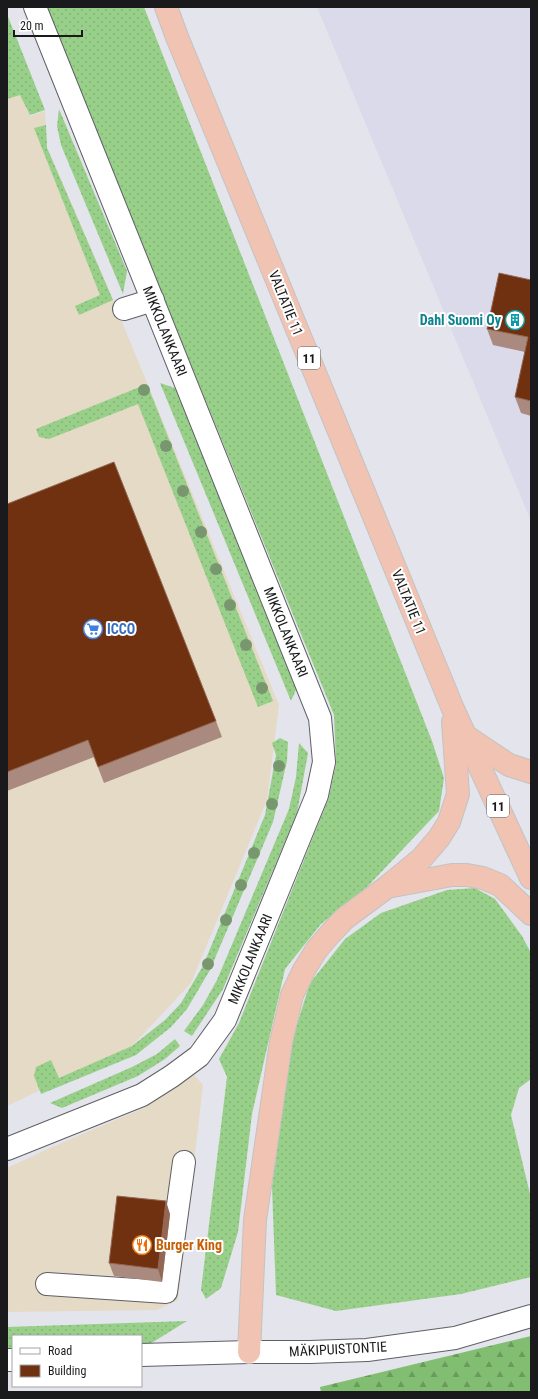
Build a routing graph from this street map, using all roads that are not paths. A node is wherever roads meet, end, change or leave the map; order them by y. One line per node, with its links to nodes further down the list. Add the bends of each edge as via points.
1 (35, 7): 3 (street, MIKKOLANKAARI)
2 (166, 7): 5 (highway, VALTATIE 11 / 11)
3 (152, 300): 4 (street); 11 (street, MIKKOLANKAARI, via 320,718 324,762 317,795 225,1020 199,1056 142,1095)
4 (124, 309)
5 (452, 709): 6 (highway, 11); 9 (highway, via 458,794 456,805 439,838 420,859)
6 (464, 735): 7 (highway, via 509,764); 8 (highway, 11)
7 (531, 772)
8 (531, 878)
9 (387, 887): 10 (highway, via 452,876 483,878 500,885); 15 (highway, via 344,919 330,934 317,949 292,995 281,1042 255,1220)
10 (531, 914)
11 (7, 1149)
12 (184, 1162): 13 (street, via 166,1292)
13 (46, 1284)
14 (531, 1316): 15 (street, MÄKIPUISTONTIE, via 455,1338 367,1350)
15 (249, 1352): 16 (street, MÄKIPUISTONTIE)
16 (142, 1355)

